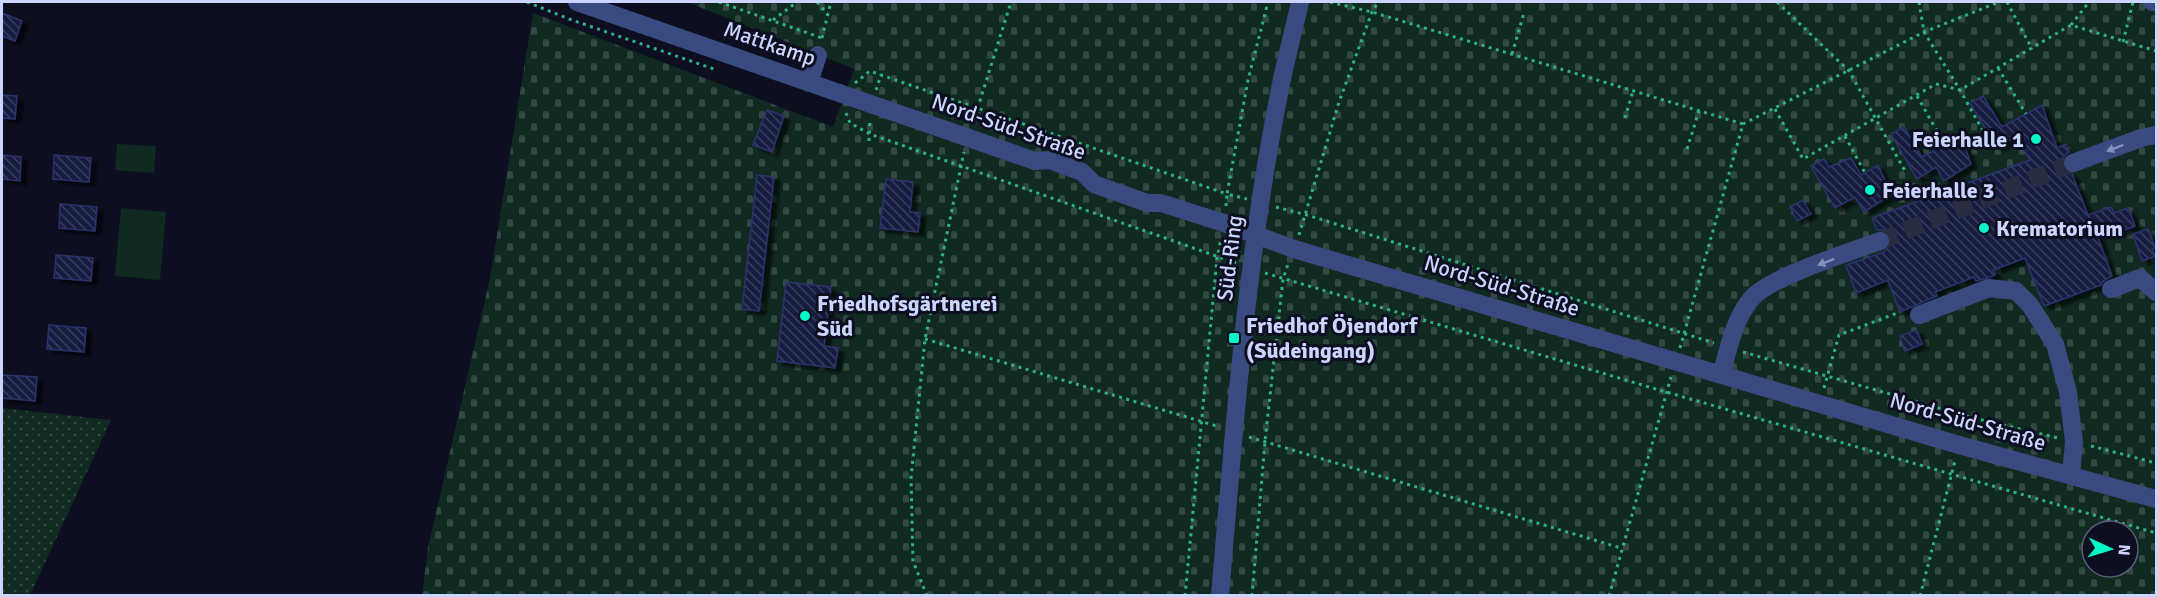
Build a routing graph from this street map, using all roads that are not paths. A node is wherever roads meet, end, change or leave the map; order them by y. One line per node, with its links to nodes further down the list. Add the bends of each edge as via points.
1 (577, 2): 4 (street, Mattkamp)
2 (1300, 2): 8 (street, Süd-Ring, via 1278,98)
3 (818, 55): 4 (street)
4 (809, 83): 5 (street, Mattkamp)
5 (844, 95): 8 (street, Nord-Süd-Straße, via 1035,161 1050,160 1082,172 1094,184)
6 (2157, 135): 7 (street, one-way to 7)
7 (2073, 164)
8 (1256, 236): 13 (street, Nord-Süd-Straße); 16 (street, Süd-Ring)
9 (1880, 241): 13 (street, one-way to 13, via 1775,281 1753,297 1737,323)
10 (2110, 289): 11 (street, via 2140,278)
11 (2157, 292)
12 (1919, 315): 14 (street, via 1989,288 2016,291 2030,305 2055,345 2068,392 2074,442)
13 (1721, 374): 14 (street, Nord-Süd-Straße)
14 (2071, 475): 15 (street, Nord-Süd-Straße)
15 (2157, 499)
16 (1220, 596)

